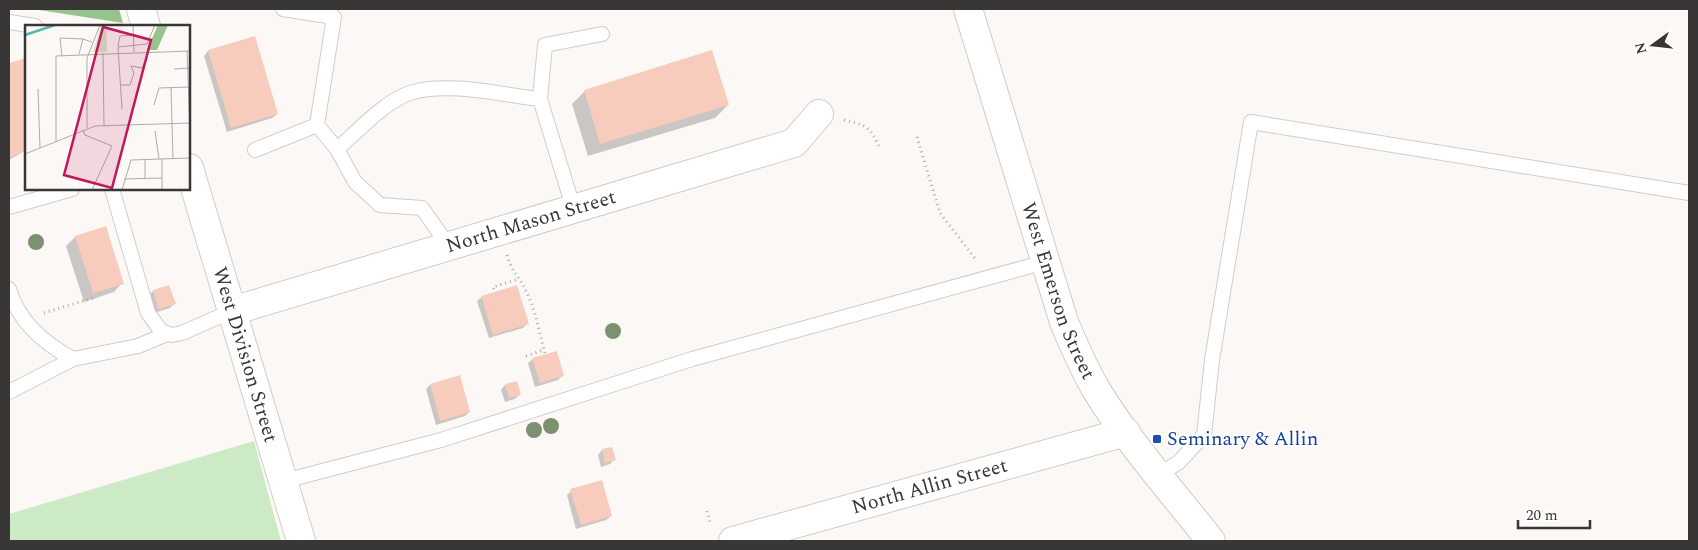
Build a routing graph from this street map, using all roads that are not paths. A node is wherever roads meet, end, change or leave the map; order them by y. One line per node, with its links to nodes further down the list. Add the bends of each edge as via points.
1 (141, 9): 6 (street)
2 (283, 9): 10 (lane, via 334,17)
3 (968, 9): 20 (street, West Emerson Street)
4 (9, 22): 5 (lane)
5 (28, 25)
6 (146, 25)
7 (602, 34): 8 (lane, via 544,45)
8 (540, 99): 11 (lane, via 446,88 410,93 392,102); 18 (lane)
9 (819, 114): 18 (street, North Mason Street, via 794,143)
10 (317, 125): 11 (lane); 12 (lane)
11 (337, 149): 19 (lane, via 355,182 380,205 422,208)
12 (255, 150)
13 (190, 171): 22 (street, West Division Street)
14 (68, 190): 17 (lane)
15 (112, 190): 24 (lane, via 148,313)
16 (1689, 193): 28 (lane, via 1251,122 1212,360 1204,435 1179,462)
17 (9, 207)
18 (574, 210): 19 (street, North Mason Street)
19 (450, 248): 22 (street, North Mason Street)
20 (1045, 262): 27 (street, West Emerson Street, via 1080,361); 29 (lane, via 692,359 440,440)
21 (9, 289): 23 (lane)
22 (232, 311): 24 (lane, via 182,333); 29 (street, West Division Street)
23 (17, 317): 25 (lane, via 55,350)
24 (167, 334): 25 (lane, via 138,346)
25 (73, 359): 26 (lane)
26 (9, 392)
27 (1126, 432): 28 (street, West Emerson Street); 31 (street, North Allin Street)
28 (1160, 474): 32 (street, West Emerson Street)
29 (284, 481): 30 (street, West Division Street)
30 (301, 541)
31 (733, 541)
32 (1211, 541)

